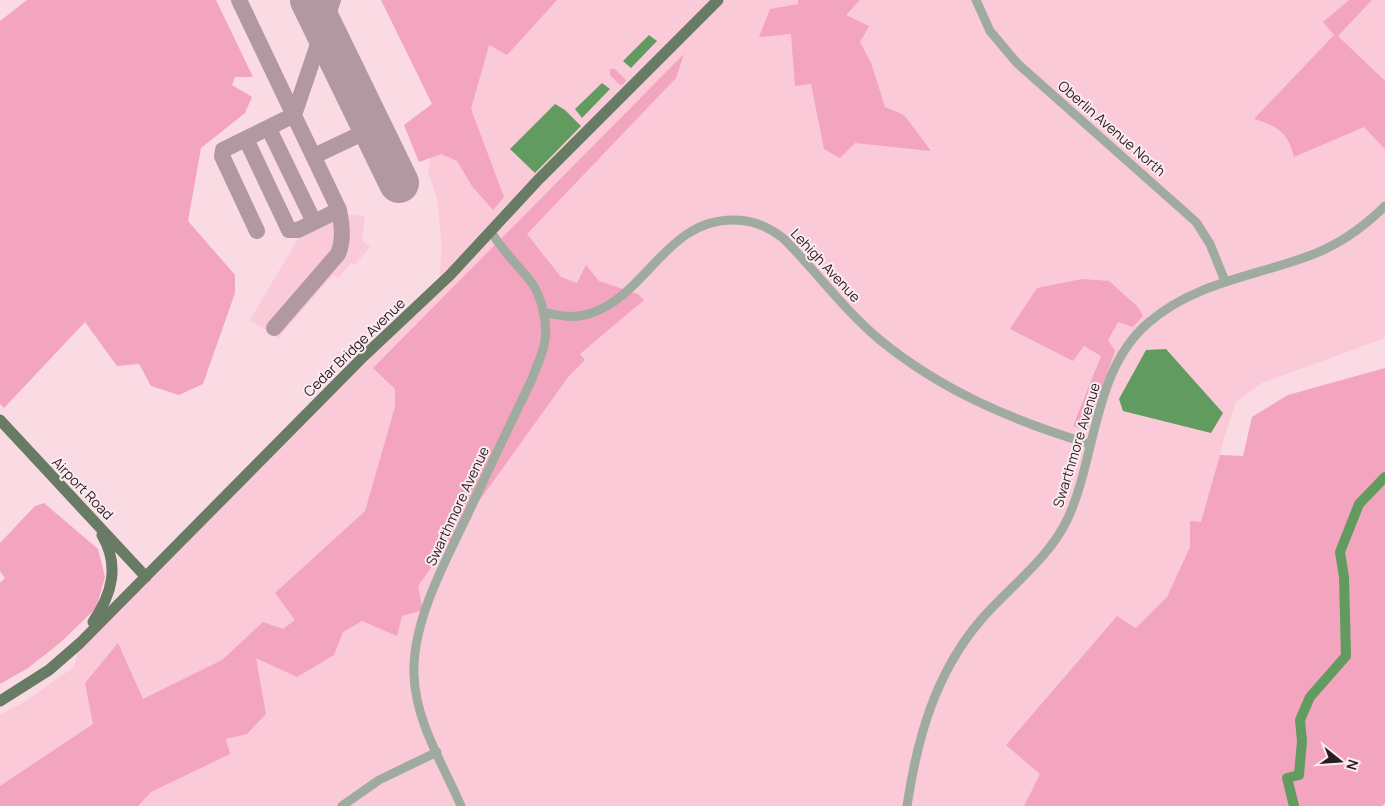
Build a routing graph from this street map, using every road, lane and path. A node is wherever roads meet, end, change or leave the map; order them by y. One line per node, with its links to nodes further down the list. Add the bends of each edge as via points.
1 (718, 0): 4 (main road, Cedar Bridge Avenue)
2 (976, 0): 5 (street, Oberlin Avenue North, via 990,31 1017,63 1196,222 1210,244)
3 (1385, 206): 5 (street, Swarthmore Avenue, via 1330,247)
4 (491, 231): 6 (street, Swarthmore Avenue, via 530,281); 10 (main road, Cedar Bridge Avenue)
5 (1225, 281): 8 (street, Swarthmore Avenue, via 1192,293 1172,305 1147,324 1126,348 1112,377)
6 (543, 312): 8 (street, Lehigh Avenue, via 564,317 591,313 615,300 676,241 695,228 707,222 724,220 751,222 771,228 783,238 880,340 930,376 996,412); 13 (street, Swarthmore Avenue, via 544,346 532,379 438,579 422,626 414,675 424,724)
7 (0, 420): 9 (main road, Airport Road)
8 (1090, 444): 16 (street, Swarthmore Avenue, via 1061,532 980,620 947,669 919,740)
9 (92, 518): 10 (main road, Airport Road); 11 (main road, via 107,545 113,577 107,600)
10 (146, 577): 11 (main road, Cedar Bridge Avenue)
11 (80, 643): 12 (main road, Cedar Bridge Avenue, via 49,670)
12 (0, 701)
13 (437, 752): 14 (street, via 379,780); 15 (street, Swarthmore Avenue)
14 (342, 806)
15 (461, 806)
16 (907, 806)

